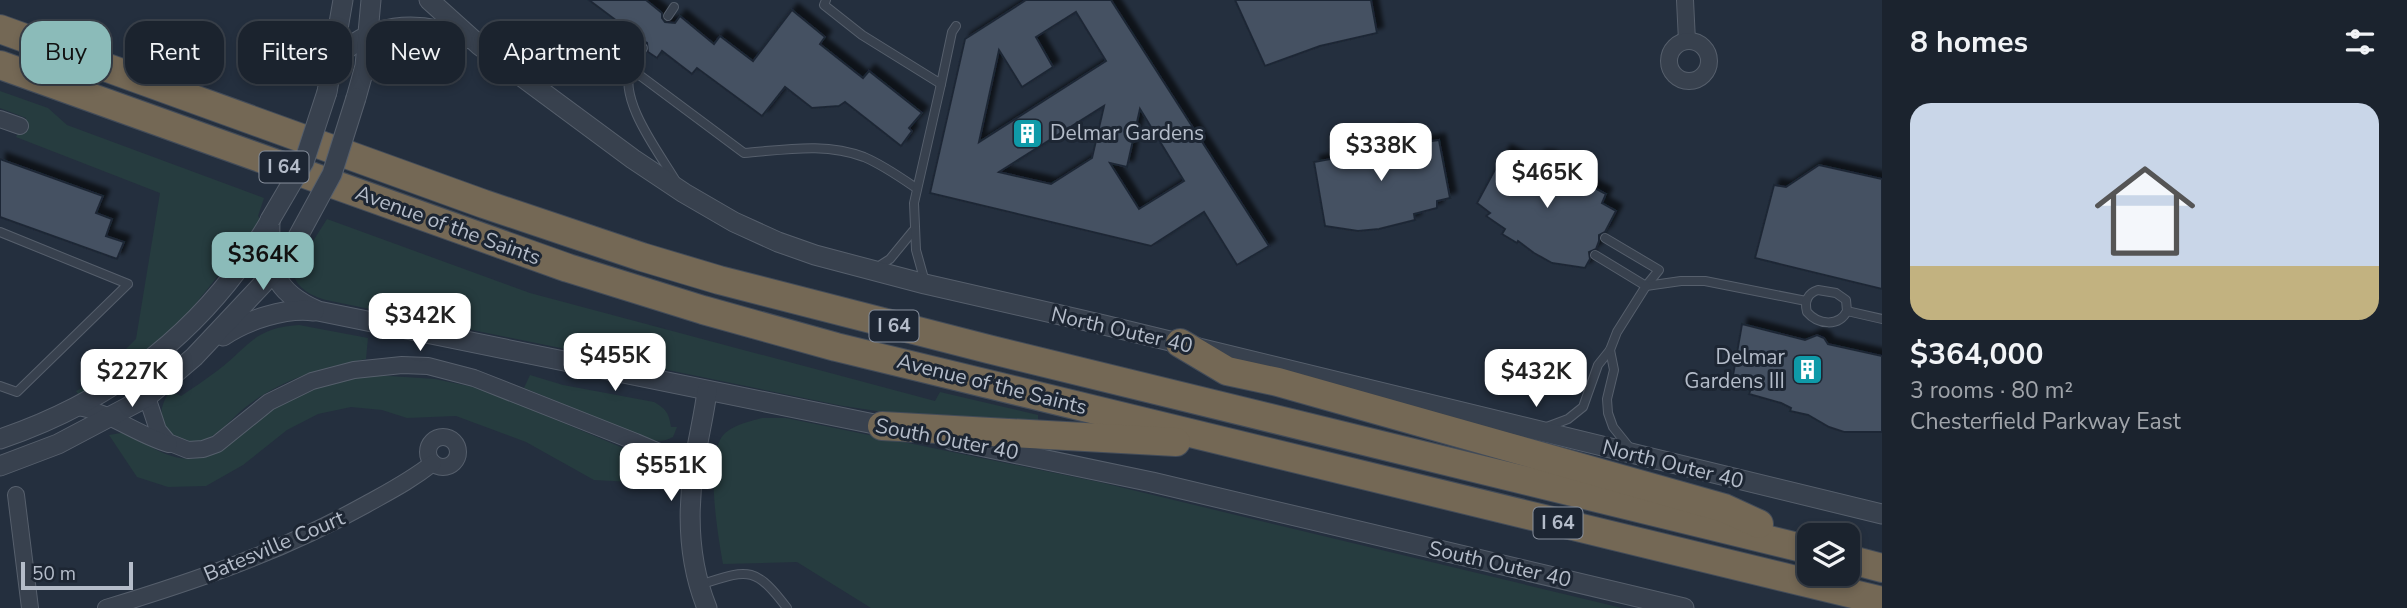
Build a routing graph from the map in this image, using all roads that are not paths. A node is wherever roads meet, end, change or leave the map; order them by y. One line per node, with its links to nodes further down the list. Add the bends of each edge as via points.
1 (344, 0): 8 (street)
2 (371, 0): 9 (street)
3 (429, 0): 15 (street, North Outer 40)
4 (826, 0): 23 (lane, via 824,5 862,35)
5 (1685, 0): 14 (street)
6 (674, 7): 7 (lane)
7 (668, 16)
8 (340, 21)
9 (370, 21)
10 (956, 26): 23 (lane)
11 (0, 29): 61 (highway, Avenue of the Saints / I 64, via 484,204 719,280)
12 (366, 36): 16 (street)
13 (465, 39): 15 (street)
14 (1687, 41)
15 (479, 45)
16 (352, 47)
17 (366, 58): 34 (street, bridge, via 332,174)
18 (0, 65): 52 (highway, Avenue of the Saints / I 64, via 646,293 836,346)
19 (644, 78): 26 (lane, via 744,153 812,147 840,150 864,157)
20 (328, 84): 28 (street, bridge, via 304,162)
21 (533, 84): 27 (street, North Outer 40)
22 (629, 84): 27 (lane, via 638,121)
23 (941, 84): 26 (lane)
24 (0, 119): 25 (street)
25 (20, 127)
26 (916, 188): 29 (lane)
27 (684, 193): 33 (street, North Outer 40, via 778,242)
28 (268, 228): 34 (street); 47 (street, via 237,272 174,341)
29 (914, 231): 33 (lane, via 890,260); 35 (lane)
30 (0, 232): 44 (lane, via 128,284 17,392)
31 (1605, 238): 36 (lane, via 1659,270)
32 (1595, 255): 36 (lane)
33 (872, 271): 35 (street, North Outer 40)
34 (273, 273): 38 (street, South Outer 40, via 299,303); 43 (street)
35 (925, 284): 41 (street, North Outer 40)
36 (1646, 286): 37 (lane, via 1705,281); 42 (lane)
37 (1806, 300): 39 (lane, via 1818,290 1836,293 1846,300); 39 (lane, via 1807,312 1816,319 1834,323)
38 (318, 311): 43 (street, via 272,315 240,325); 45 (street, South Outer 40)
39 (1847, 311): 40 (lane)
40 (1882, 319)
41 (1180, 343): 50 (street, North Outer 40); 60 (highway, via 1227,371 1724,508)
42 (1610, 350): 50 (lane, via 1598,365 1583,407); 54 (lane, via 1614,370 1608,413 1613,428)
43 (199, 352): 46 (street)
44 (0, 386)
45 (707, 391): 49 (street, South Outer 40); 57 (street)
46 (147, 397): 48 (street); 53 (street, via 158,430)
47 (78, 407): 48 (street); 51 (street)
48 (108, 418): 53 (street, via 147,438); 56 (street)
49 (882, 426): 52 (highway); 70 (street, South Outer 40, via 1152,482)
50 (1538, 430): 54 (street, North Outer 40)
51 (0, 439)
52 (1235, 444): 65 (highway, Avenue of the Saints / I 64)
53 (178, 447): 57 (street, via 203,449 216,444 269,402 312,381 354,370 428,366 474,379)
54 (1634, 454): 59 (street, North Outer 40)
55 (433, 463): 67 (street, Batesville Court, via 328,526 265,554)
56 (0, 466)
57 (694, 467): 64 (street, via 692,552)
58 (16, 495): 66 (street)
59 (1882, 514)
60 (1797, 542)
61 (1797, 545)
62 (1860, 562): 63 (highway)
63 (1882, 568)
64 (699, 585): 68 (street); 69 (lane, via 738,572 750,574 771,587)
65 (1882, 601)
66 (30, 608)
67 (106, 608)
68 (707, 608)
69 (787, 608)
70 (1684, 608)

